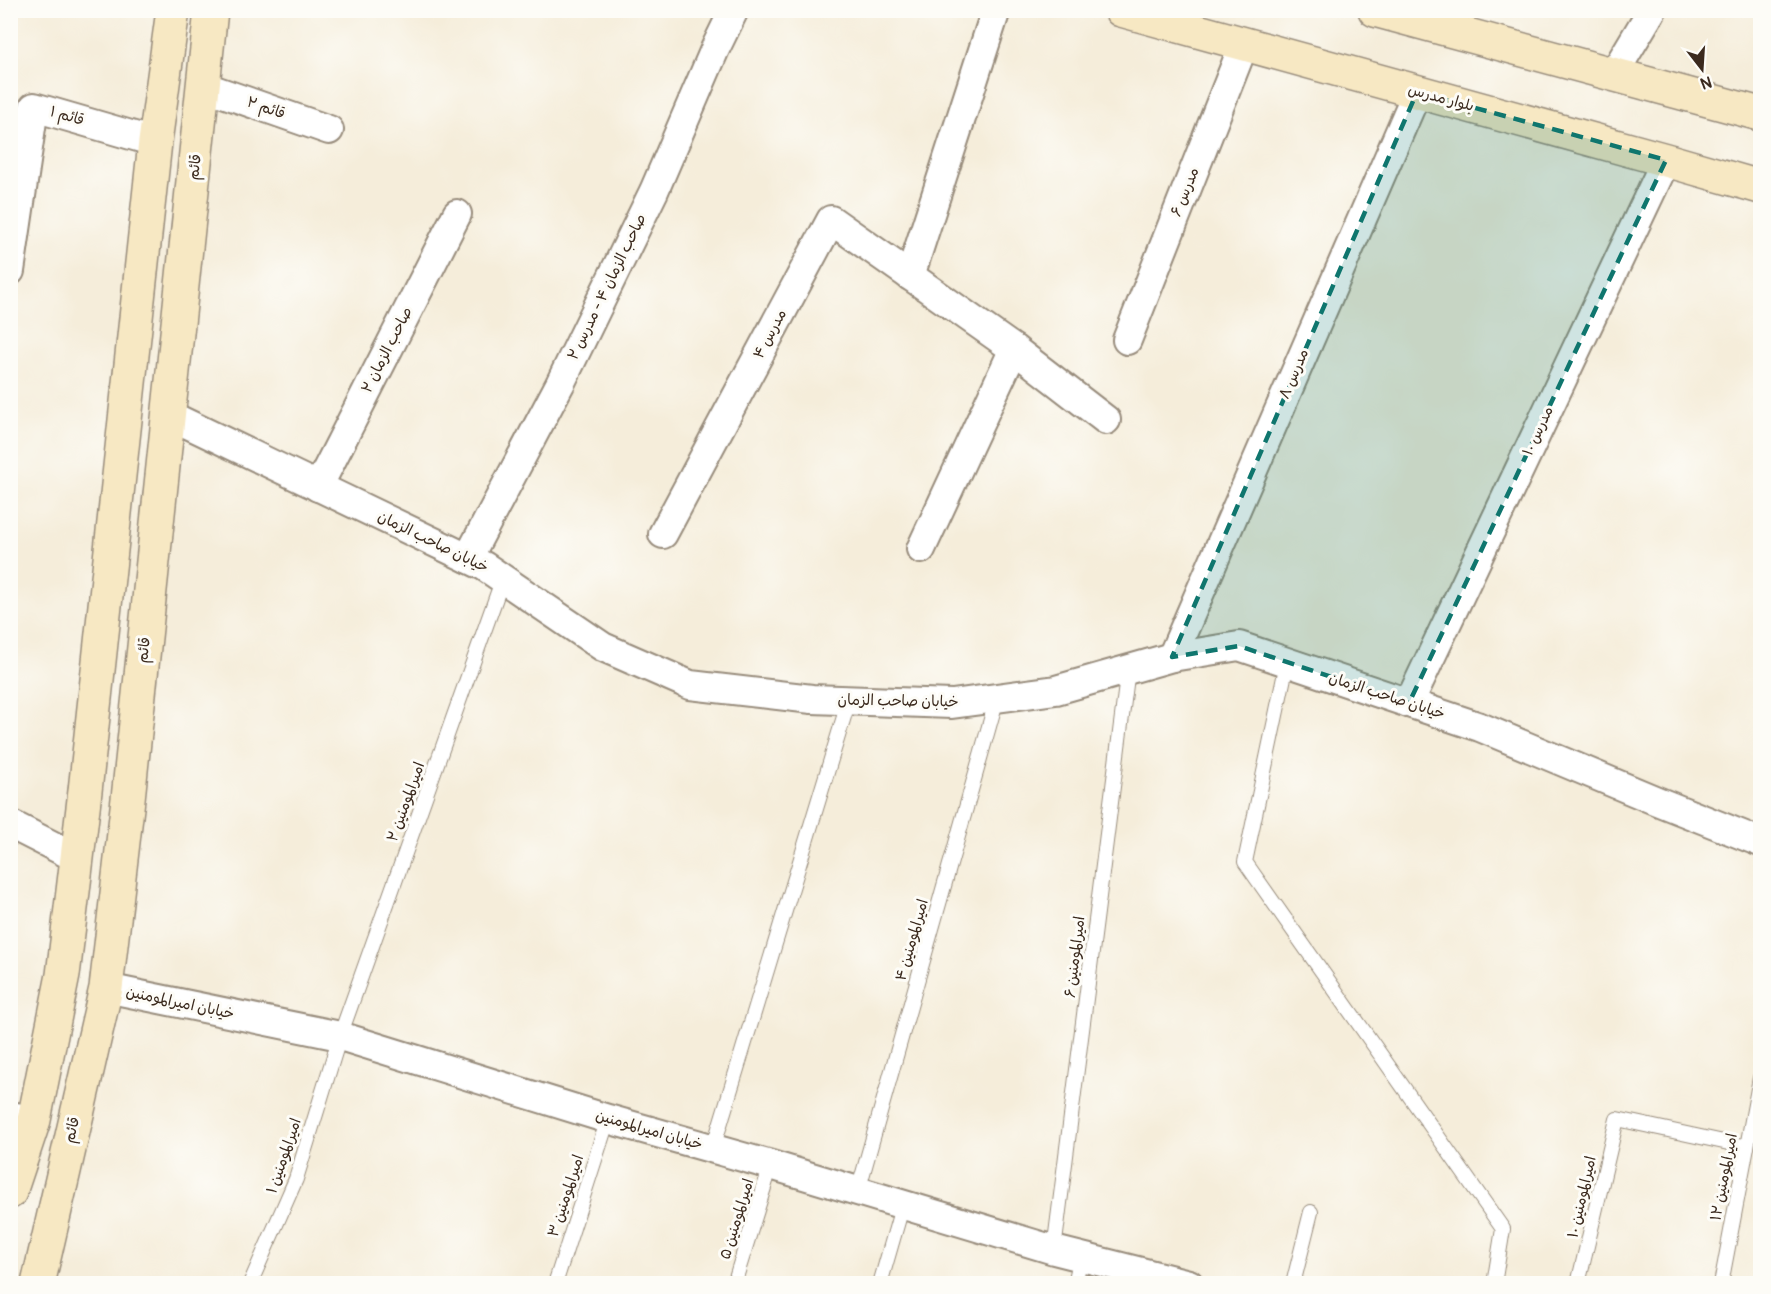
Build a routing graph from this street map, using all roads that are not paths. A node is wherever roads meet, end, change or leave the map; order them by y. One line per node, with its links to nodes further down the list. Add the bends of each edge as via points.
1 (173, 10): 14 (street)
2 (211, 10): 10 (street, قائم)
3 (734, 10): 27 (street, صاحب الزمان ۴ - مدرس ۲, via 654,191 576,352)
4 (996, 10): 19 (street)
5 (1121, 10): 8 (street, بلوار مدرس)
6 (1376, 10): 9 (street)
7 (1652, 10): 9 (street)
8 (1244, 44): 11 (street, بلوار مدرس); 20 (street, مدرس ۶)
9 (1613, 75): 12 (street)
10 (203, 86): 13 (street, قائم ۲); 22 (street, قائم)
11 (1417, 92): 15 (street, بلوار مدرس); 29 (street, مدرس ۸)
12 (1761, 114)
13 (329, 130)
14 (155, 142): 18 (street, قائم ۱, via 34,106); 37 (street)
15 (1666, 160): 16 (street, بلوار مدرس); 34 (street, مدرس ۱۰)
16 (1761, 187)
17 (457, 214): 24 (street, صاحب الزمان ۲)
18 (10, 271)
19 (910, 276): 21 (street, مدرس ۴); 25 (street, مدرس ۴, via 831,220)
20 (1126, 340)
21 (1014, 349): 23 (street, مدرس ۴); 26 (street)
22 (169, 415): 24 (street, خیابان صاحب الزمان); 38 (street, قائم)
23 (1106, 420)
24 (318, 487): 27 (street, خیابان صاحب الزمان)
25 (663, 534)
26 (921, 549)
27 (468, 558): 28 (street, خیابان صاحب الزمان)
28 (503, 578): 33 (street, خیابان صاحب الزمان, via 603,647 690,685); 39 (lane, امیرالمومنین ۲)
29 (1172, 657): 30 (street, خیابان صاحب الزمان, via 1239,646); 31 (street, خیابان صاحب الزمان)
30 (1287, 663): 34 (street, خیابان صاحب الزمان); 58 (lane, via 1245,862 1503,1228)
31 (1128, 669): 32 (street, خیابان صاحب الزمان, via 1056,690); 50 (lane, امیرالمومنین ۶)
32 (997, 698): 33 (street, خیابان صاحب الزمان, via 952,704); 46 (lane, امیرالمومنین ۴)
33 (849, 700): 44 (lane)
34 (1409, 703): 36 (street, خیابان صاحب الزمان, via 1480,727)
35 (10, 824): 37 (street)
36 (1761, 842)
37 (77, 858): 41 (street, via 63,975)
38 (105, 988): 39 (street, خیابان امیرالمومنین); 52 (street, قائم)
39 (340, 1036): 42 (street, خیابان امیرالمومنین); 53 (lane, امیرالمومنین ۱, via 296,1179)
40 (1761, 1078): 43 (lane, امیرالمومنین ۱۲)
41 (22, 1118): 47 (street)
42 (608, 1119): 44 (street, خیابان امیرالمومنین); 54 (lane, امیرالمومنین ۳)
43 (1747, 1147): 59 (lane, امیرالمومنین ۱۰, via 1617,1119); 60 (lane, امیرالمومنین ۱۲)
44 (712, 1148): 45 (street, خیابان امیرالمومنین)
45 (771, 1165): 46 (street, خیابان امیرالمومنین); 55 (lane, امیرالمومنین ۵)
46 (858, 1191): 48 (street, خیابان امیرالمومنین)
47 (10, 1192)
48 (903, 1204): 50 (street, خیابان امیرالمومنین); 56 (lane)
49 (1311, 1212): 57 (lane)
50 (1070, 1263): 51 (street, خیابان امیرالمومنین)
51 (1184, 1283)
52 (38, 1284)
53 (250, 1284)
54 (555, 1284)
55 (734, 1284)
56 (880, 1284)
57 (1293, 1284)
58 (1494, 1284)
59 (1578, 1284)
60 (1721, 1284)

